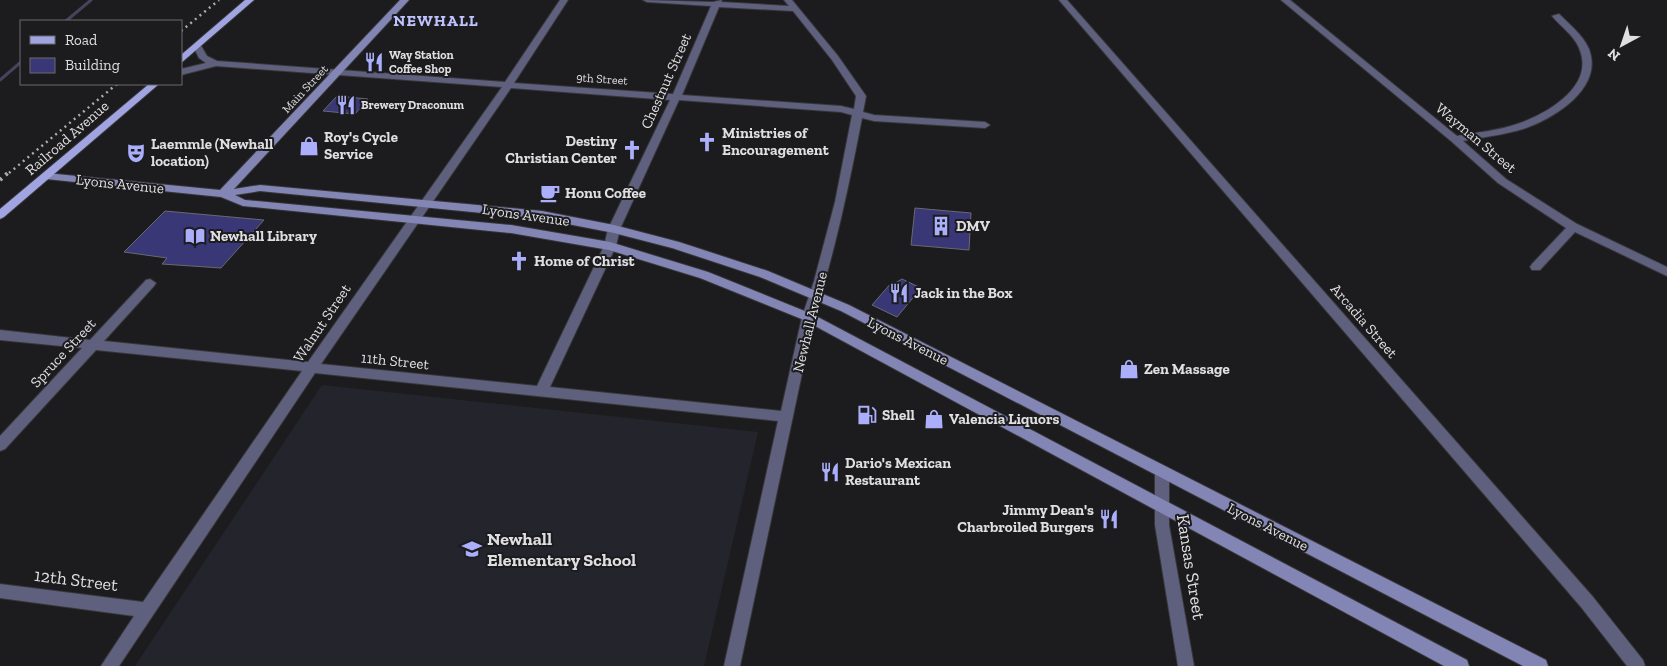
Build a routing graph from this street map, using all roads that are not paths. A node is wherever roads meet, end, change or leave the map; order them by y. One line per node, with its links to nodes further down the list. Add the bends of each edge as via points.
1 (250, 0): 11 (main road)
2 (405, 0): 15 (main road, Main Street)
3 (564, 0): 17 (street, Walnut Street)
4 (647, 0): 8 (street)
5 (788, 0): 9 (street, Newhall Avenue)
6 (1063, 0): 50 (street, Arcadia Street, via 1587,602)
7 (1285, 0): 21 (street, Wayman Street)
8 (717, 2): 9 (street); 18 (street, Chestnut Street)
9 (795, 9): 19 (street, Newhall Avenue, via 859,91)
10 (1556, 16): 21 (street, via 1584,49 1588,61 1582,85 1553,110 1523,125)
11 (197, 46): 12 (main road); 13 (street, via 200,56)
12 (182, 59)
13 (217, 64): 14 (street, 9th Street); 15 (street, 9th Street)
14 (182, 72)
15 (338, 72): 17 (street, 9th Street); 23 (main road, Main Street)
16 (153, 85): 22 (main road, Railroad Avenue)
17 (507, 85): 18 (street, 9th Street); 24 (street, Walnut Street)
18 (675, 97): 19 (street, 9th Street); 28 (street, Chestnut Street)
19 (858, 114): 20 (street, 9th Street, via 874,118); 33 (street, Newhall Avenue)
20 (985, 125)
21 (1455, 139): 27 (street, Wayman Street, via 1502,181)
22 (46, 176): 23 (main road, Lyons Avenue); 25 (main road, Railroad Avenue)
23 (223, 194): 24 (main road, Lyons Avenue, via 260,188); 26 (main road, Lyons Avenue, via 243,203)
24 (424, 203): 26 (street, Walnut Street); 28 (main road, Lyons Avenue, via 542,215)
25 (0, 215)
26 (414, 218): 29 (main road, Lyons Avenue, via 536,232); 37 (street, Walnut Street)
27 (1573, 227): 30 (street); 31 (street, Wayman Street)
28 (614, 229): 29 (street, Chestnut Street); 33 (main road, Lyons Avenue, via 717,258)
29 (610, 246): 34 (main road, Lyons Avenue, via 704,275); 38 (street, Chestnut Street)
30 (1536, 267)
31 (1667, 272)
32 (150, 283): 36 (street, Spruce Street)
33 (816, 296): 34 (street, Newhall Avenue); 41 (main road, Lyons Avenue)
34 (808, 318): 39 (street, Newhall Avenue); 42 (main road, Lyons Avenue)
35 (0, 335): 36 (street, 11th Street)
36 (94, 344): 37 (street, 11th Street); 40 (street, Spruce Street)
37 (311, 369): 38 (street, 11th Street); 44 (street, Walnut Street)
38 (541, 392): 39 (street, 11th Street)
39 (787, 417): 46 (street, Newhall Avenue)
40 (0, 445)
41 (1162, 473): 42 (street, Kansas Street); 49 (main road, Lyons Avenue)
42 (1162, 506): 47 (street, Kansas Street, via 1162,525); 48 (main road, Lyons Avenue)
43 (0, 591): 44 (street, 12th Street)
44 (147, 610): 45 (street, Walnut Street)
45 (109, 666)
46 (732, 666)
47 (1186, 666)
48 (1461, 666)
49 (1540, 666)
50 (1637, 666)

